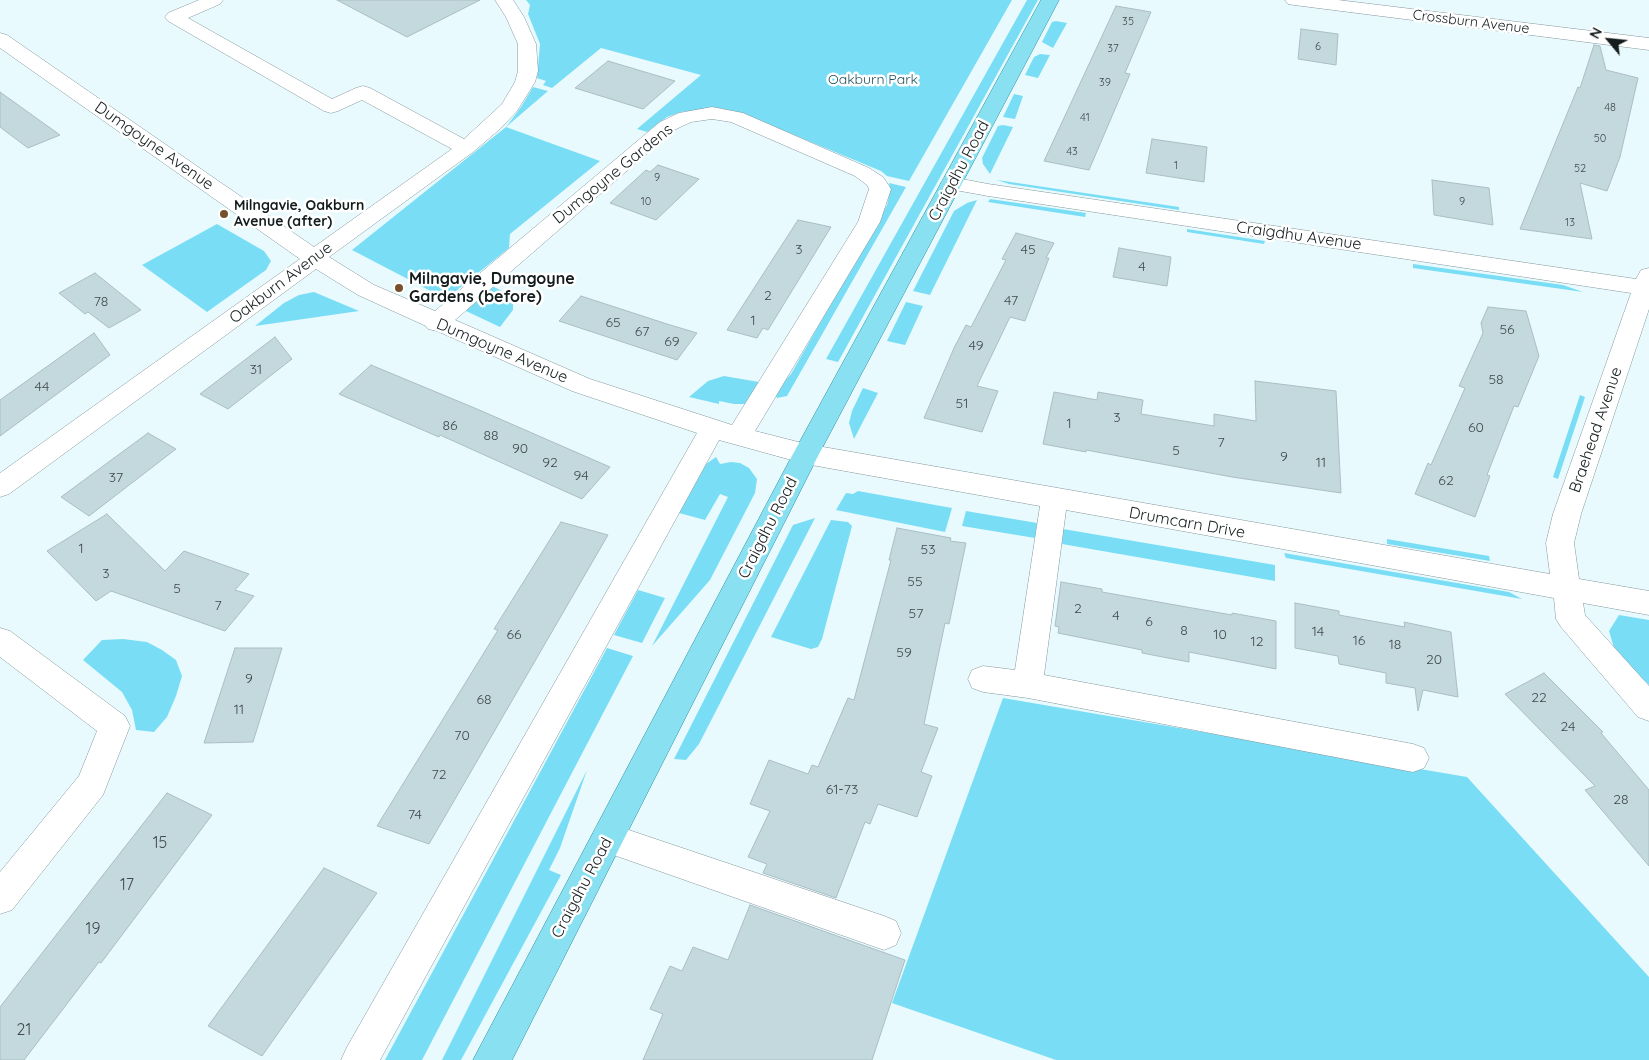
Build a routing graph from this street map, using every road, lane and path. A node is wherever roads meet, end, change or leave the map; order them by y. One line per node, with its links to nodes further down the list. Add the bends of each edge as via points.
1 (214, 0): 7 (street, via 174,17 331,107 363,92)
2 (504, 0): 7 (street, Oakburn Avenue, via 527,44 528,71 510,107)
3 (1050, 0): 8 (main road, Craigdhu Road)
4 (1294, 0): 6 (street, Crossburn Avenue)
5 (0, 39): 9 (street, Dumgoyne Avenue)
6 (1649, 44)
7 (466, 148): 9 (street, Oakburn Avenue)
8 (952, 183): 10 (street, Craigdhu Avenue); 13 (main road, Craigdhu Road)
9 (314, 258): 11 (street, Dumgoyne Avenue, via 366,290); 14 (street, Oakburn Avenue)
10 (1647, 281): 16 (street, Braehead Avenue, via 1567,514 1560,543)
11 (436, 323): 12 (street, Dumgoyne Avenue, via 581,385); 12 (street, Dumgoyne Gardens, via 667,126 686,117 712,113 736,117 862,172 876,181 880,189 869,222 773,380 755,406)
12 (726, 432): 13 (street, Dumgoyne Avenue); 26 (street)
13 (806, 454): 15 (street, Drumcarn Drive); 23 (main road, Craigdhu Road)
14 (0, 487)
15 (1054, 499): 16 (street, Drumcarn Drive); 20 (street)
16 (1567, 589): 17 (street, Drumcarn Drive); 21 (street, via 1572,620)
17 (1649, 603)
18 (0, 640): 24 (street, via 114,726 92,785)
19 (983, 679): 20 (street)
20 (1028, 685): 22 (street)
21 (1649, 708)
22 (1413, 758)
23 (608, 838): 25 (street); 27 (main road, Craigdhu Road)
24 (0, 898)
25 (884, 933)
26 (360, 1060)
27 (492, 1060)

